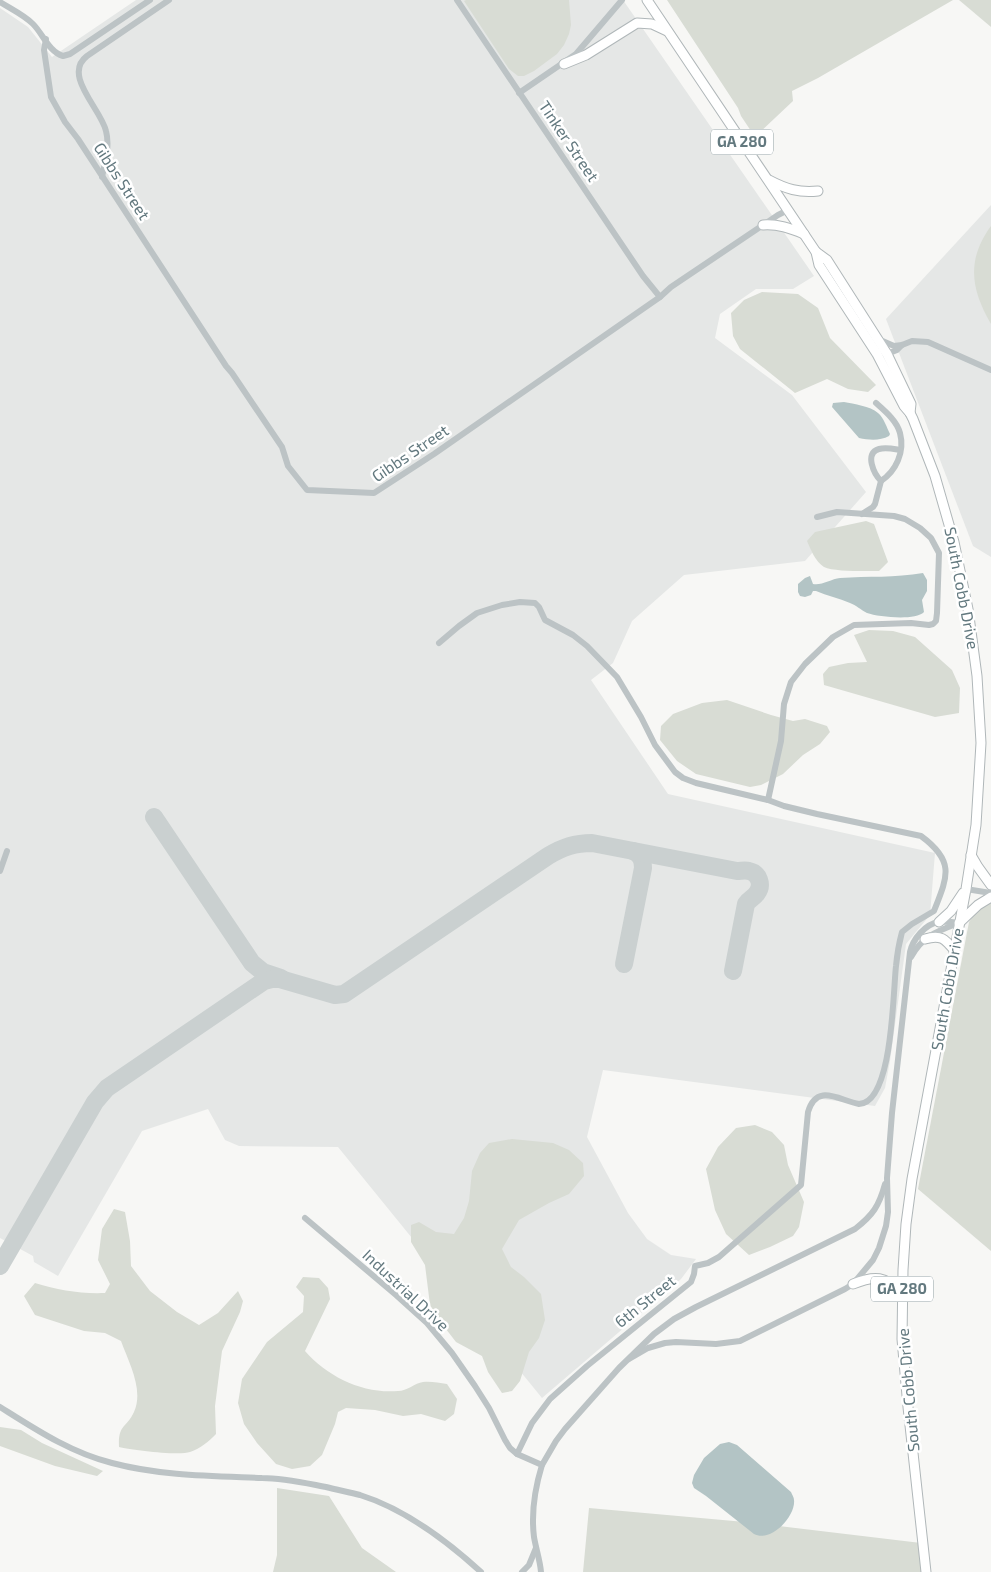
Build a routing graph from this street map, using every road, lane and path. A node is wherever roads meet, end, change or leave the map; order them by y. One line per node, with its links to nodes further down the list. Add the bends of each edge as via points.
1 (150, 0): 8 (street, via 67,56 55,52)
2 (169, 0): 11 (street, via 87,56 79,65 80,82 103,121 108,140)
3 (456, 0): 10 (street, Tinker Street)
4 (622, 0): 9 (street)
5 (647, 0): 7 (main road, South Cobb Drive / GA 280)
6 (0, 2): 8 (street, via 29,20)
7 (667, 31): 9 (main road, via 652,24 637,23 586,55); 12 (main road, South Cobb Drive / GA 280)
8 (46, 39): 11 (street, Gibbs Street, via 44,50 51,97)
9 (564, 64): 10 (street)
10 (519, 93): 18 (street, Tinker Street)
11 (102, 177): 18 (street, Gibbs Street, via 282,447 288,466 307,490 374,493)
12 (767, 179): 13 (main road, via 793,191); 14 (main road, South Cobb Drive / GA 280)
13 (818, 191)
14 (788, 210): 15 (street, Gibbs Street); 16 (main road, South Cobb Drive / GA 280)
15 (763, 225): 16 (main road, via 777,224); 18 (street, Gibbs Street)
16 (804, 234): 17 (main road, South Cobb Drive / GA 280)
17 (816, 252): 19 (main road, South Cobb Drive, via 828,260); 21 (main road, South Cobb Drive / GA 280, via 819,264)
18 (660, 297)
19 (878, 339): 20 (street, via 894,346); 22 (main road, South Cobb Drive)
20 (902, 345): 22 (street); 23 (street, via 912,341 928,342)
21 (877, 354): 22 (main road); 25 (main road, South Cobb Drive / GA 280)
22 (887, 354): 25 (main road, South Cobb Drive, via 911,404)
23 (991, 370)
24 (876, 403): 26 (street, via 888,413 900,433)
25 (910, 413): 33 (main road, South Cobb Drive / GA 280, via 950,528 972,631 981,742)
26 (900, 450): 27 (street, via 896,465); 27 (street, via 890,448 874,452 871,461)
27 (881, 482): 28 (street, via 875,504)
28 (862, 514): 29 (street, via 837,512); 31 (street, via 905,519 931,538 940,561 936,621 929,626 911,623 854,625 833,637 805,664 791,682 784,704 781,741)
29 (817, 517)
30 (439, 643): 31 (street, via 477,614 502,605 535,603 545,620 587,646 617,677 675,772 696,783)
31 (768, 800): 49 (street, 6th Street, via 921,836 942,856 946,877 934,911 902,932 890,1041 880,1082 872,1098 863,1104 832,1096 819,1096 812,1102 808,1112 801,1186 720,1257 695,1266 691,1282 550,1399 532,1424)
32 (8, 851): 34 (street)
33 (971, 855): 35 (main road); 36 (main road, South Cobb Drive / GA 280)
34 (0, 870)
35 (991, 885)
36 (966, 889): 37 (street); 38 (main road); 39 (main road, South Cobb Drive / GA 280)
37 (991, 895): 39 (main road)
38 (939, 922): 39 (street); 42 (street, via 919,935 911,948)
39 (959, 923): 40 (street, via 935,931); 41 (main road, South Cobb Drive / GA 280)
40 (925, 939): 41 (main road, via 939,937); 42 (street)
41 (955, 951): 46 (main road, South Cobb Drive / GA 280, via 909,1202)
42 (910, 959): 43 (street, via 892,1105)
43 (887, 1178): 45 (street, via 888,1212 884,1235 873,1260); 47 (street, via 876,1209 855,1229 674,1319)
44 (305, 1218): 49 (street, Industrial Drive, via 427,1323 468,1376 505,1440)
45 (853, 1284): 46 (main road, via 871,1278 882,1279); 47 (street, via 740,1340 716,1344 665,1343)
46 (902, 1293): 55 (main road, South Cobb Drive / GA 280, via 905,1385)
47 (629, 1359): 50 (street, via 566,1426)
48 (0, 1407): 52 (street, via 45,1435 109,1463 161,1473 288,1480 360,1496 424,1527)
49 (517, 1454): 50 (street, Industrial Drive)
50 (542, 1465): 51 (street, via 534,1503)
51 (536, 1547): 53 (street, via 529,1565); 54 (street)
52 (481, 1572)
53 (522, 1572)
54 (541, 1572)
55 (926, 1572)

